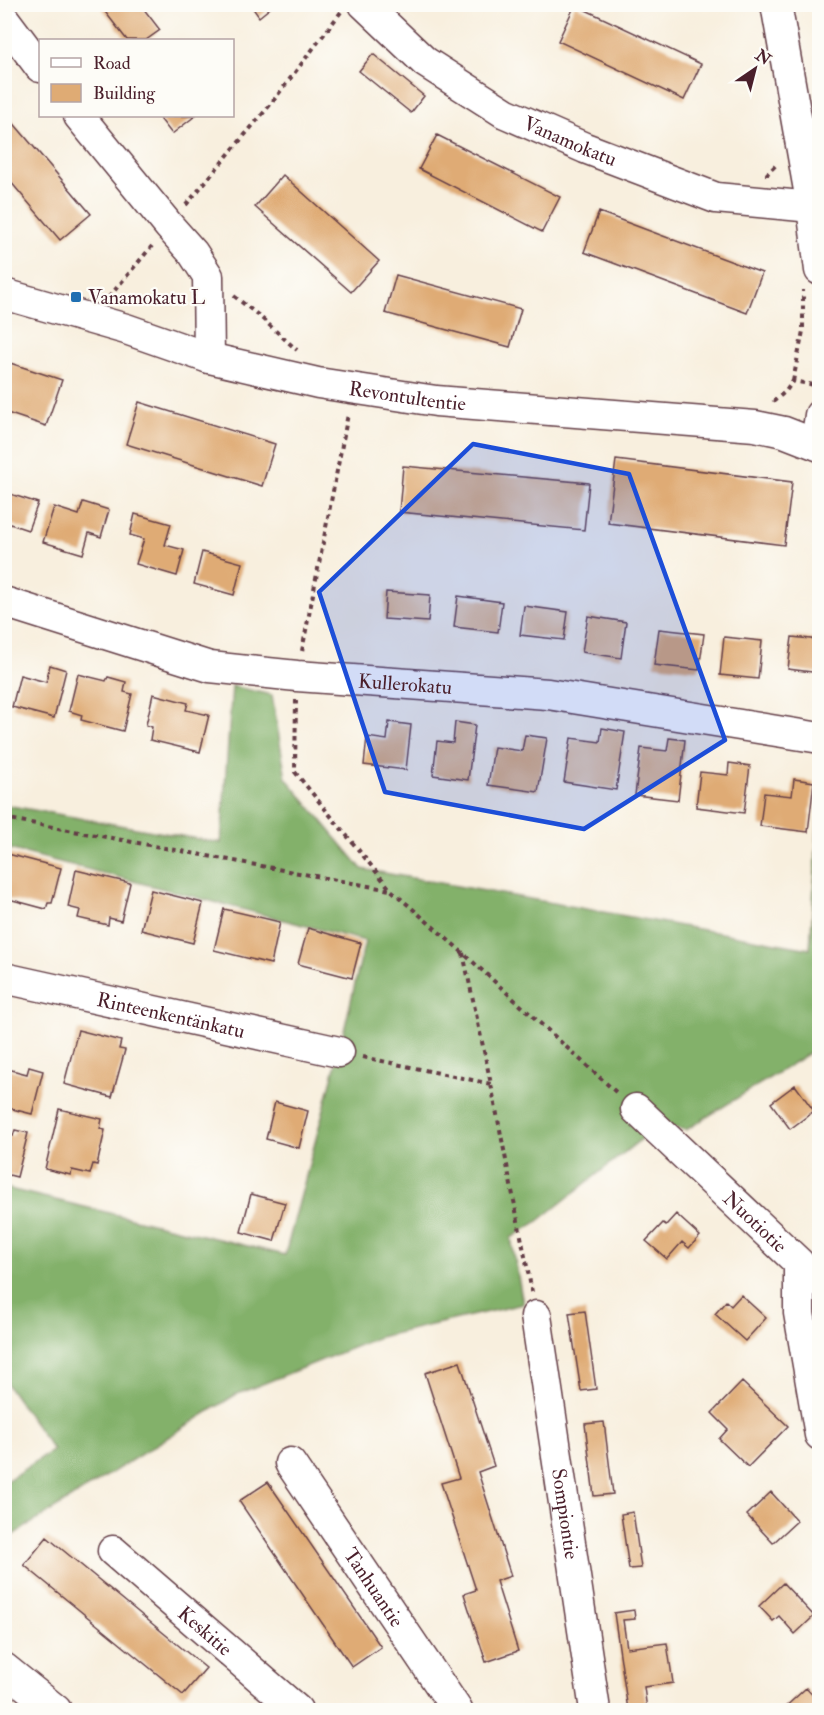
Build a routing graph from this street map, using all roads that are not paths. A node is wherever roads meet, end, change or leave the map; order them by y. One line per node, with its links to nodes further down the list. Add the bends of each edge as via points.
1 (364, 4): 6 (street, Vanamokatu, via 425,62 505,113 716,198)
2 (776, 4): 6 (street)
3 (4, 19): 4 (street)
4 (39, 66)
5 (80, 117): 9 (street, via 208,276)
6 (812, 207): 7 (street)
7 (819, 270)
8 (4, 294): 9 (street, Revontultentie)
9 (209, 358): 10 (street, Revontultentie, via 318,384 436,401 755,426)
10 (818, 435)
11 (4, 602): 12 (street, Kullerokatu, via 210,667 548,694)
12 (814, 737)
13 (4, 978): 14 (street, Rinteenkentänkatu)
14 (339, 1052)
15 (636, 1109): 16 (street, Nuotiotie)
16 (809, 1256): 18 (street, Nuotiotie, via 799,1313)
17 (536, 1316): 25 (street, Sompiontie)
18 (819, 1435)
19 (290, 1463): 24 (street, Tanhuantie)
20 (113, 1551): 23 (street, Keskitie)
21 (4, 1668): 22 (street)
22 (56, 1710)
23 (297, 1710)
24 (457, 1710)
25 (595, 1710)

